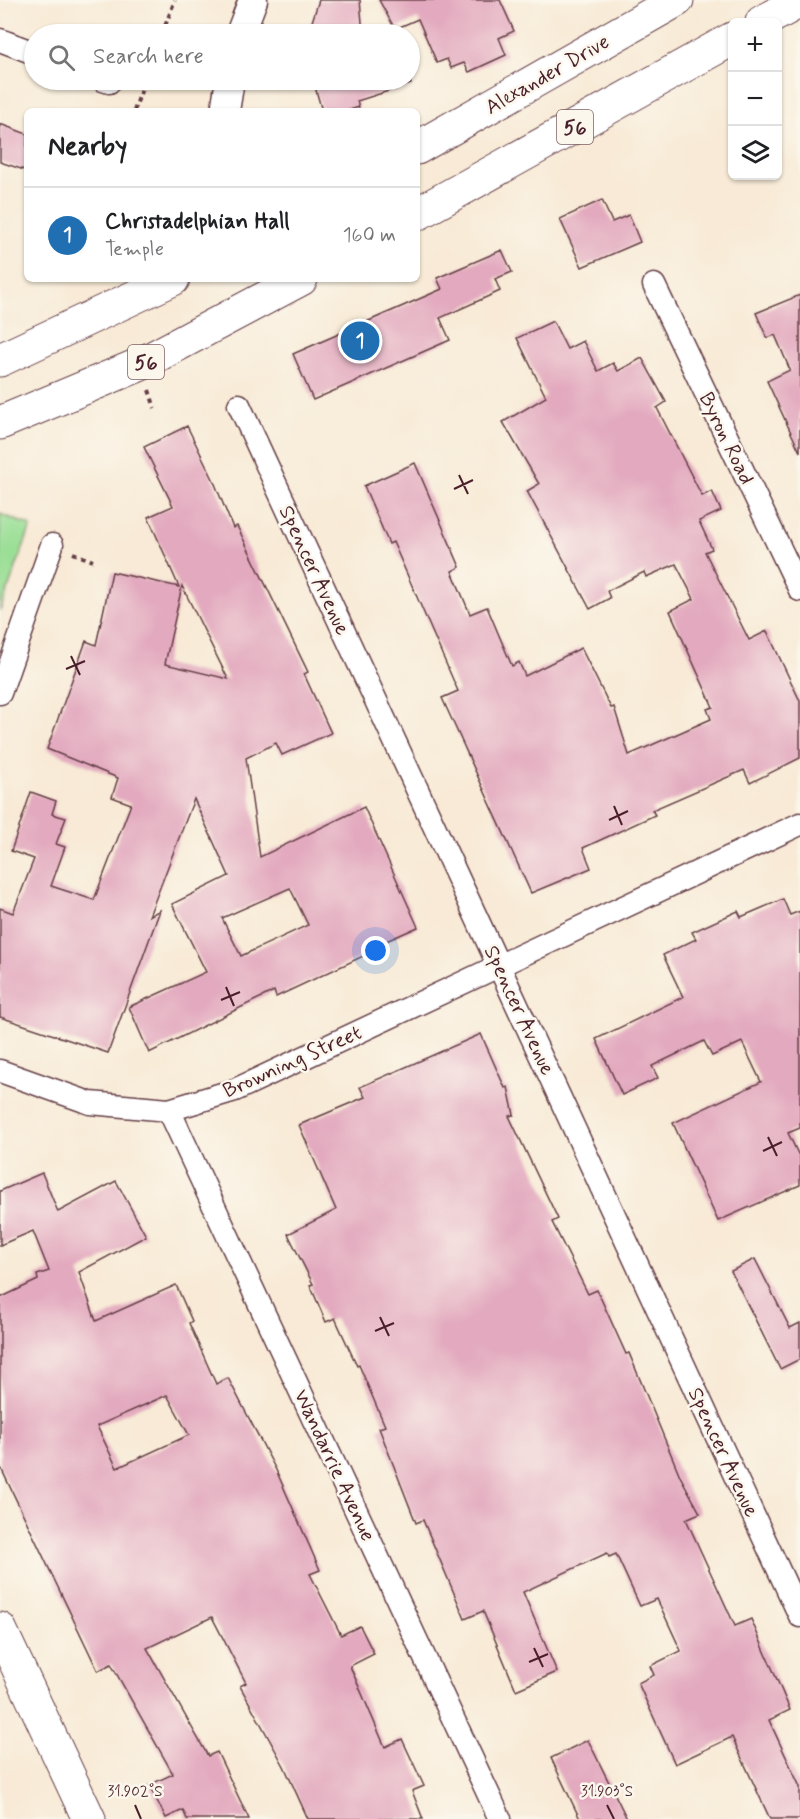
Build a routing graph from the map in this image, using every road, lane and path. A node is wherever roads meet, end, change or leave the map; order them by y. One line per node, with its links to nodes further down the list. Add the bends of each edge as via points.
1 (176, 0): 6 (path)
2 (253, 0): 7 (street)
3 (677, 0): 13 (main road, Alexander Drive)
4 (800, 1): 5 (main road)
5 (769, 18)
6 (166, 24)
7 (244, 24)
8 (0, 40): 10 (street)
9 (728, 41): 14 (main road, 56)
10 (24, 49)
11 (141, 90): 12 (path)
12 (135, 108)
13 (420, 146)
14 (420, 212)
15 (167, 282): 18 (main road)
16 (290, 282): 20 (main road, 56, via 141,364)
17 (654, 285): 22 (street, Byron Road)
18 (0, 360)
19 (239, 405): 25 (street, Spencer Avenue)
20 (0, 423)
21 (52, 545): 23 (street)
22 (800, 590)
23 (0, 693)
24 (800, 824): 25 (street, Browning Street)
25 (499, 964): 27 (street, Browning Street, via 235,1090); 28 (street, Spencer Avenue)
26 (0, 1071): 27 (street, Browning Street, via 90,1103)
27 (169, 1110): 31 (street, Wandarrie Avenue)
28 (800, 1616)
29 (0, 1629): 30 (main road)
30 (89, 1819)
31 (500, 1819)

